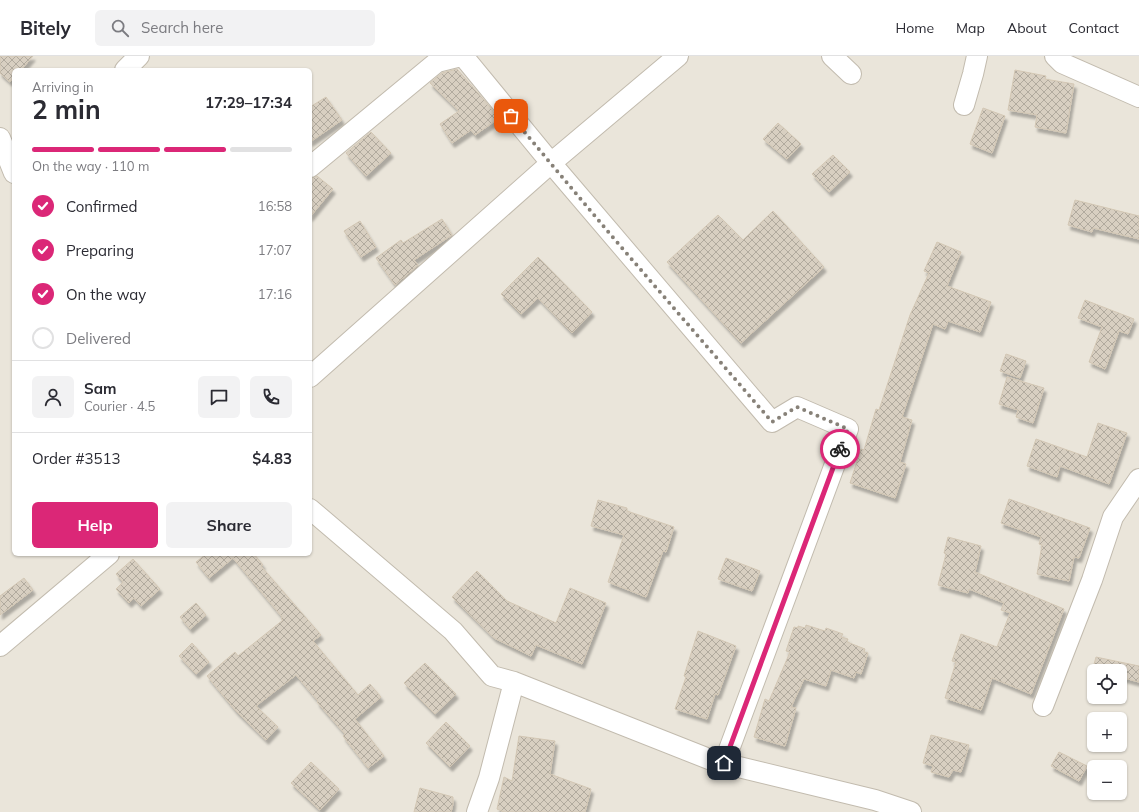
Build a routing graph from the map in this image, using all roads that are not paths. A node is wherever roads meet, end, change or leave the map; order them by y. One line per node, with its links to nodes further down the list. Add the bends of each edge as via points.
1 (139, 56): 7 (street)
2 (462, 56): 12 (street); 13 (street, via 437,62)
3 (678, 56): 12 (street)
4 (832, 56): 8 (street)
5 (977, 56): 10 (street)
6 (1055, 56): 9 (street, via 1062,63)
7 (127, 68)
8 (851, 74)
9 (1139, 97)
10 (964, 105)
11 (0, 138): 14 (street)
12 (551, 163): 15 (street); 22 (street, via 772,422 797,407 848,429)
13 (312, 165)
14 (12, 168)
15 (312, 375)
16 (1139, 479): 21 (street, via 1113,517 1092,580)
17 (312, 511): 20 (street, via 453,631 492,676)
18 (107, 556): 19 (street)
19 (2, 641)
20 (514, 682): 22 (street); 23 (street, via 489,778)
21 (1042, 706)
22 (724, 763): 24 (street, via 875,800)
23 (477, 812)
24 (911, 812)

